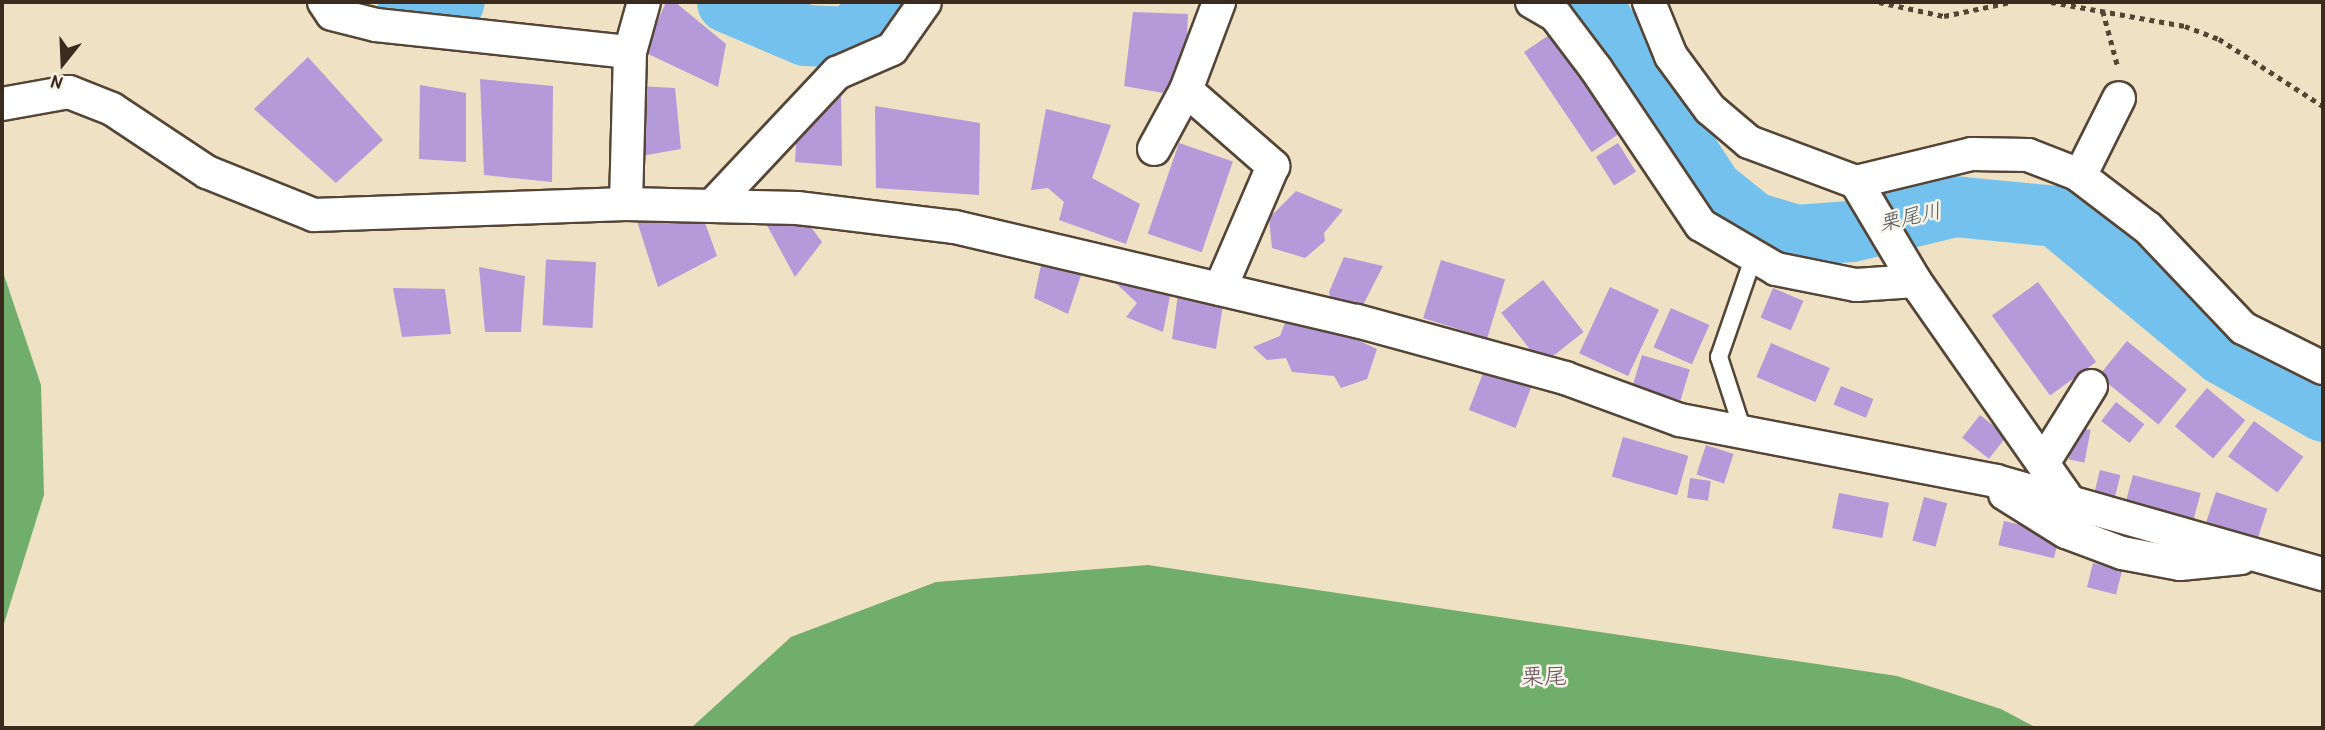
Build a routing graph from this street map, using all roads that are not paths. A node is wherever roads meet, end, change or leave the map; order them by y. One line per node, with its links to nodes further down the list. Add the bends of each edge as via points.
1 (324, 2): 7 (street, via 332,14 376,25)
2 (644, 2): 7 (street)
3 (925, 2): 15 (street, via 892,49 838,73)
4 (1219, 2): 8 (street)
5 (1532, 2): 16 (street, via 1556,16 1588,58 1701,225)
6 (1650, 2): 13 (street, via 1671,56 1710,109 1749,142)
7 (630, 52): 14 (street)
8 (1186, 90): 11 (street); 18 (street, via 1273,166)
9 (2119, 98): 12 (street)
10 (2, 104): 14 (street, via 69,92 112,109 207,172 314,215)
11 (1154, 149)
12 (2081, 176): 13 (street, via 2028,155 1972,154); 19 (street, via 2148,228 2243,327)
13 (1856, 182): 17 (street)
14 (626, 204): 15 (street)
15 (712, 206): 18 (street, via 797,208 955,227)
16 (1753, 259): 17 (street, via 1856,285); 21 (lane, via 1720,357)
17 (1915, 281): 22 (street)
18 (1220, 289): 21 (street, via 1565,378 1681,420)
19 (2323, 368)
20 (2091, 386): 22 (street)
21 (1743, 431): 23 (street)
22 (2045, 460): 24 (street)
23 (1976, 477): 24 (street); 25 (street, via 2066,532 2122,553 2180,564)
24 (2070, 502): 25 (street)
25 (2253, 555): 26 (street)
26 (2323, 574)

